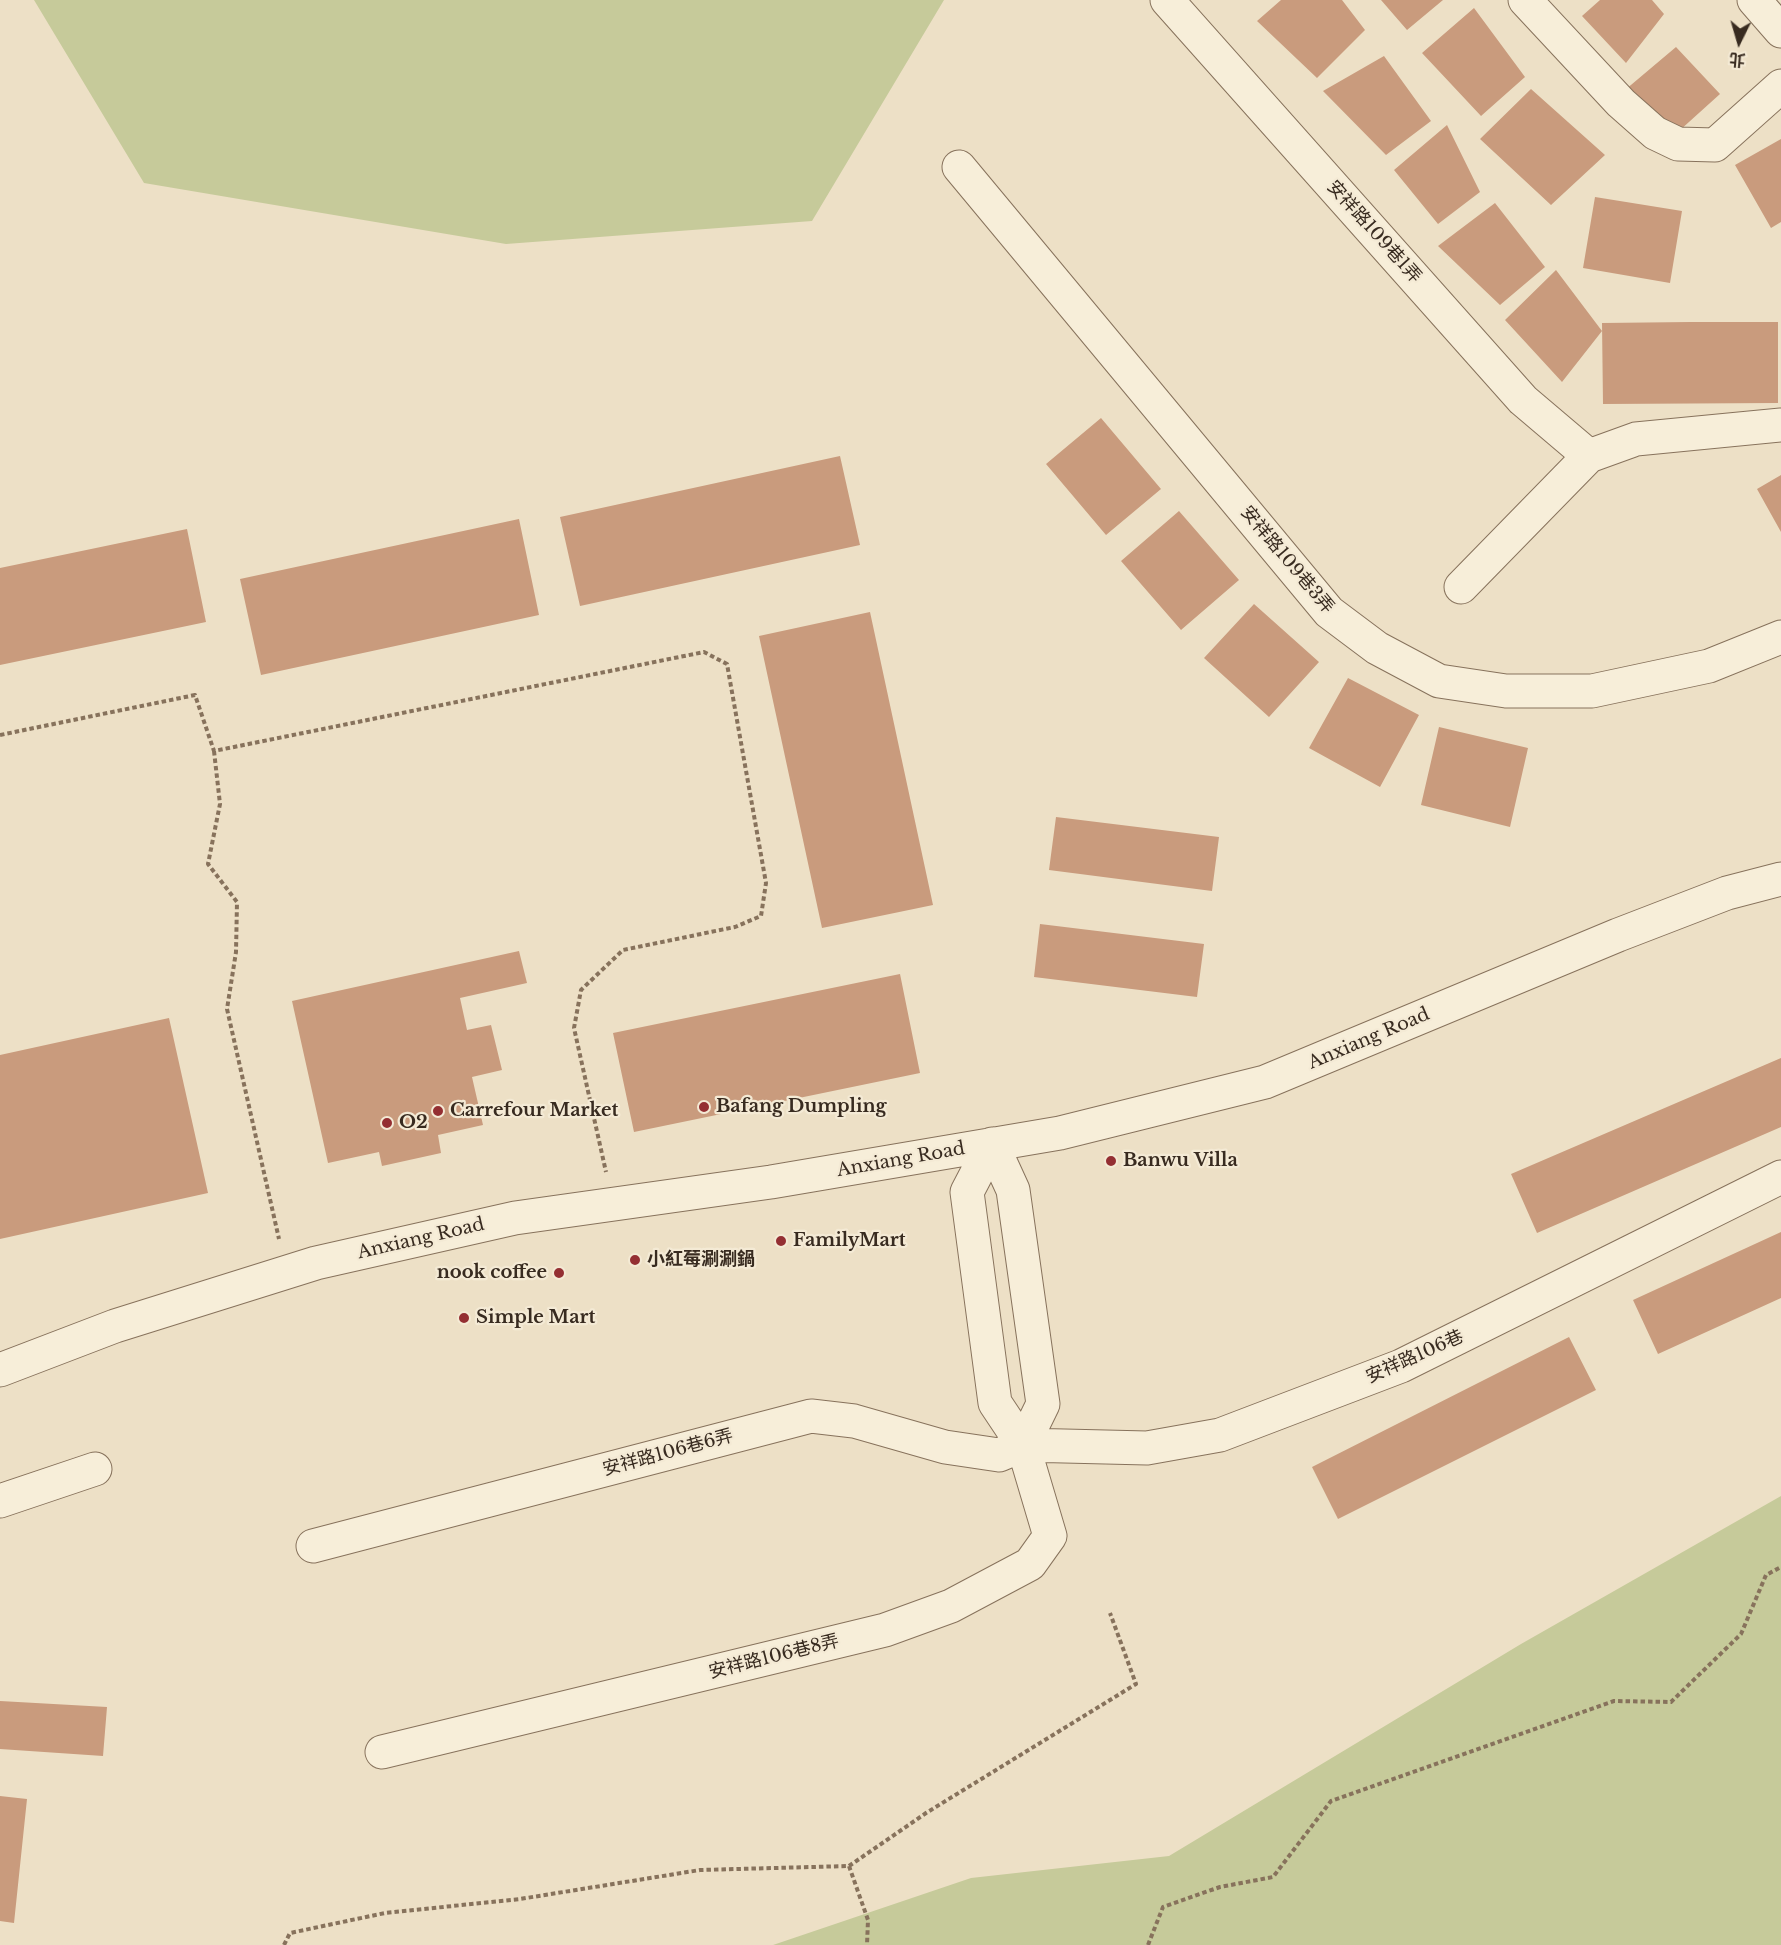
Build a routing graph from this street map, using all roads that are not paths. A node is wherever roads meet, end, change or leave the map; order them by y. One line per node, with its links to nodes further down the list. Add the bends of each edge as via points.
1 (1167, 0): 8 (street, 安祥路109巷1弄, via 1523,400)
2 (1525, 0): 5 (street, via 1621,103 1655,134 1678,144 1715,145)
3 (1754, 0): 4 (street)
4 (1781, 31)
5 (1781, 86)
6 (959, 166): 10 (street, 安祥路109巷3弄, via 1329,612 1377,648 1439,681 1506,691 1592,691 1709,666)
7 (1781, 426): 8 (street, via 1636,439)
8 (1589, 456): 9 (street)
9 (1461, 587)
10 (1781, 637)
11 (1781, 879): 12 (street, Anxiang Road, via 1727,893 1618,935 1265,1082 1060,1133)
12 (992, 1144): 14 (street, Anxiang Road, via 771,1182 516,1218 316,1263 115,1326); 15 (street, via 1013,1190 1043,1404); 15 (street, via 967,1192 995,1402)
13 (1781, 1177): 15 (street, 安祥路106巷, via 1401,1366 1220,1435 1147,1448)
14 (0, 1370)
15 (1023, 1445): 18 (street, 安祥路106巷6弄, via 999,1455 945,1447 854,1421 811,1416); 19 (street, 安祥路106巷8弄, via 1050,1536 1030,1564 951,1606 885,1630)
16 (95, 1469): 17 (street)
17 (0, 1501)
18 (313, 1546)
19 (382, 1752)

